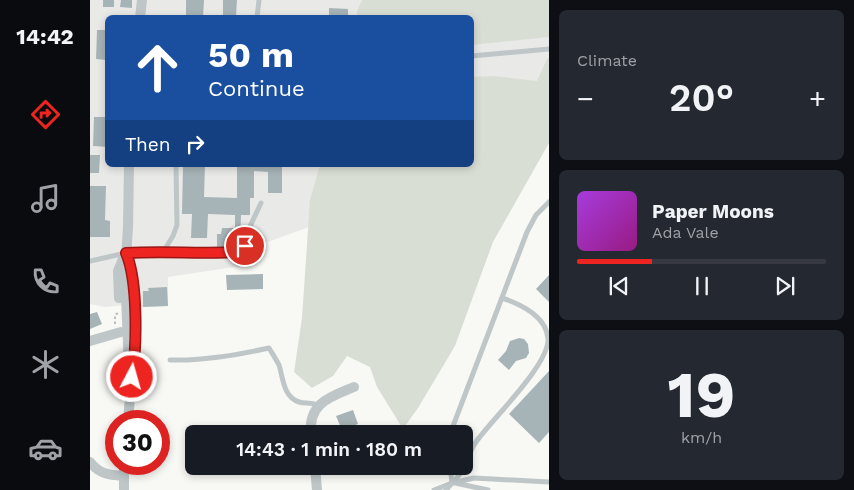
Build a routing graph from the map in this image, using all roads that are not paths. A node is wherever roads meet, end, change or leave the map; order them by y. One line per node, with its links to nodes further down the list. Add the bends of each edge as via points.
1 (142, 0): 3 (street)
2 (259, 0): 4 (lane)
3 (140, 15)
4 (256, 15)
5 (549, 49): 6 (lane)
6 (474, 56)
7 (129, 167): 12 (street)
8 (176, 167): 11 (lane, via 177,225)
9 (549, 202): 14 (lane, via 536,215)
10 (261, 203): 11 (lane, via 241,252)
11 (163, 252): 12 (lane)
12 (126, 253): 13 (lane); 15 (street, via 131,266); 15 (street, via 118,271)
13 (90, 260)
14 (502, 298): 24 (lane); 30 (lane, via 528,310 538,319 546,328 547,348 527,381 475,442 464,468)
15 (127, 304): 16 (street); 22 (street, via 135,362)
16 (121, 332): 17 (street); 21 (street)
17 (90, 341)
18 (170, 360): 20 (lane, via 194,360 269,348 292,398)
19 (354, 388): 20 (street)
20 (318, 405): 23 (street)
21 (127, 410)
22 (129, 410)
23 (312, 425)
24 (453, 425)
25 (90, 462): 28 (street, via 95,470 106,475)
26 (316, 475): 32 (street)
27 (451, 475): 30 (lane)
28 (123, 476): 31 (street)
29 (549, 482): 30 (lane, via 474,478)
30 (452, 483): 33 (lane); 34 (lane); 35 (lane)
31 (124, 490)
32 (318, 490)
33 (434, 490)
34 (446, 490)
35 (488, 490)

